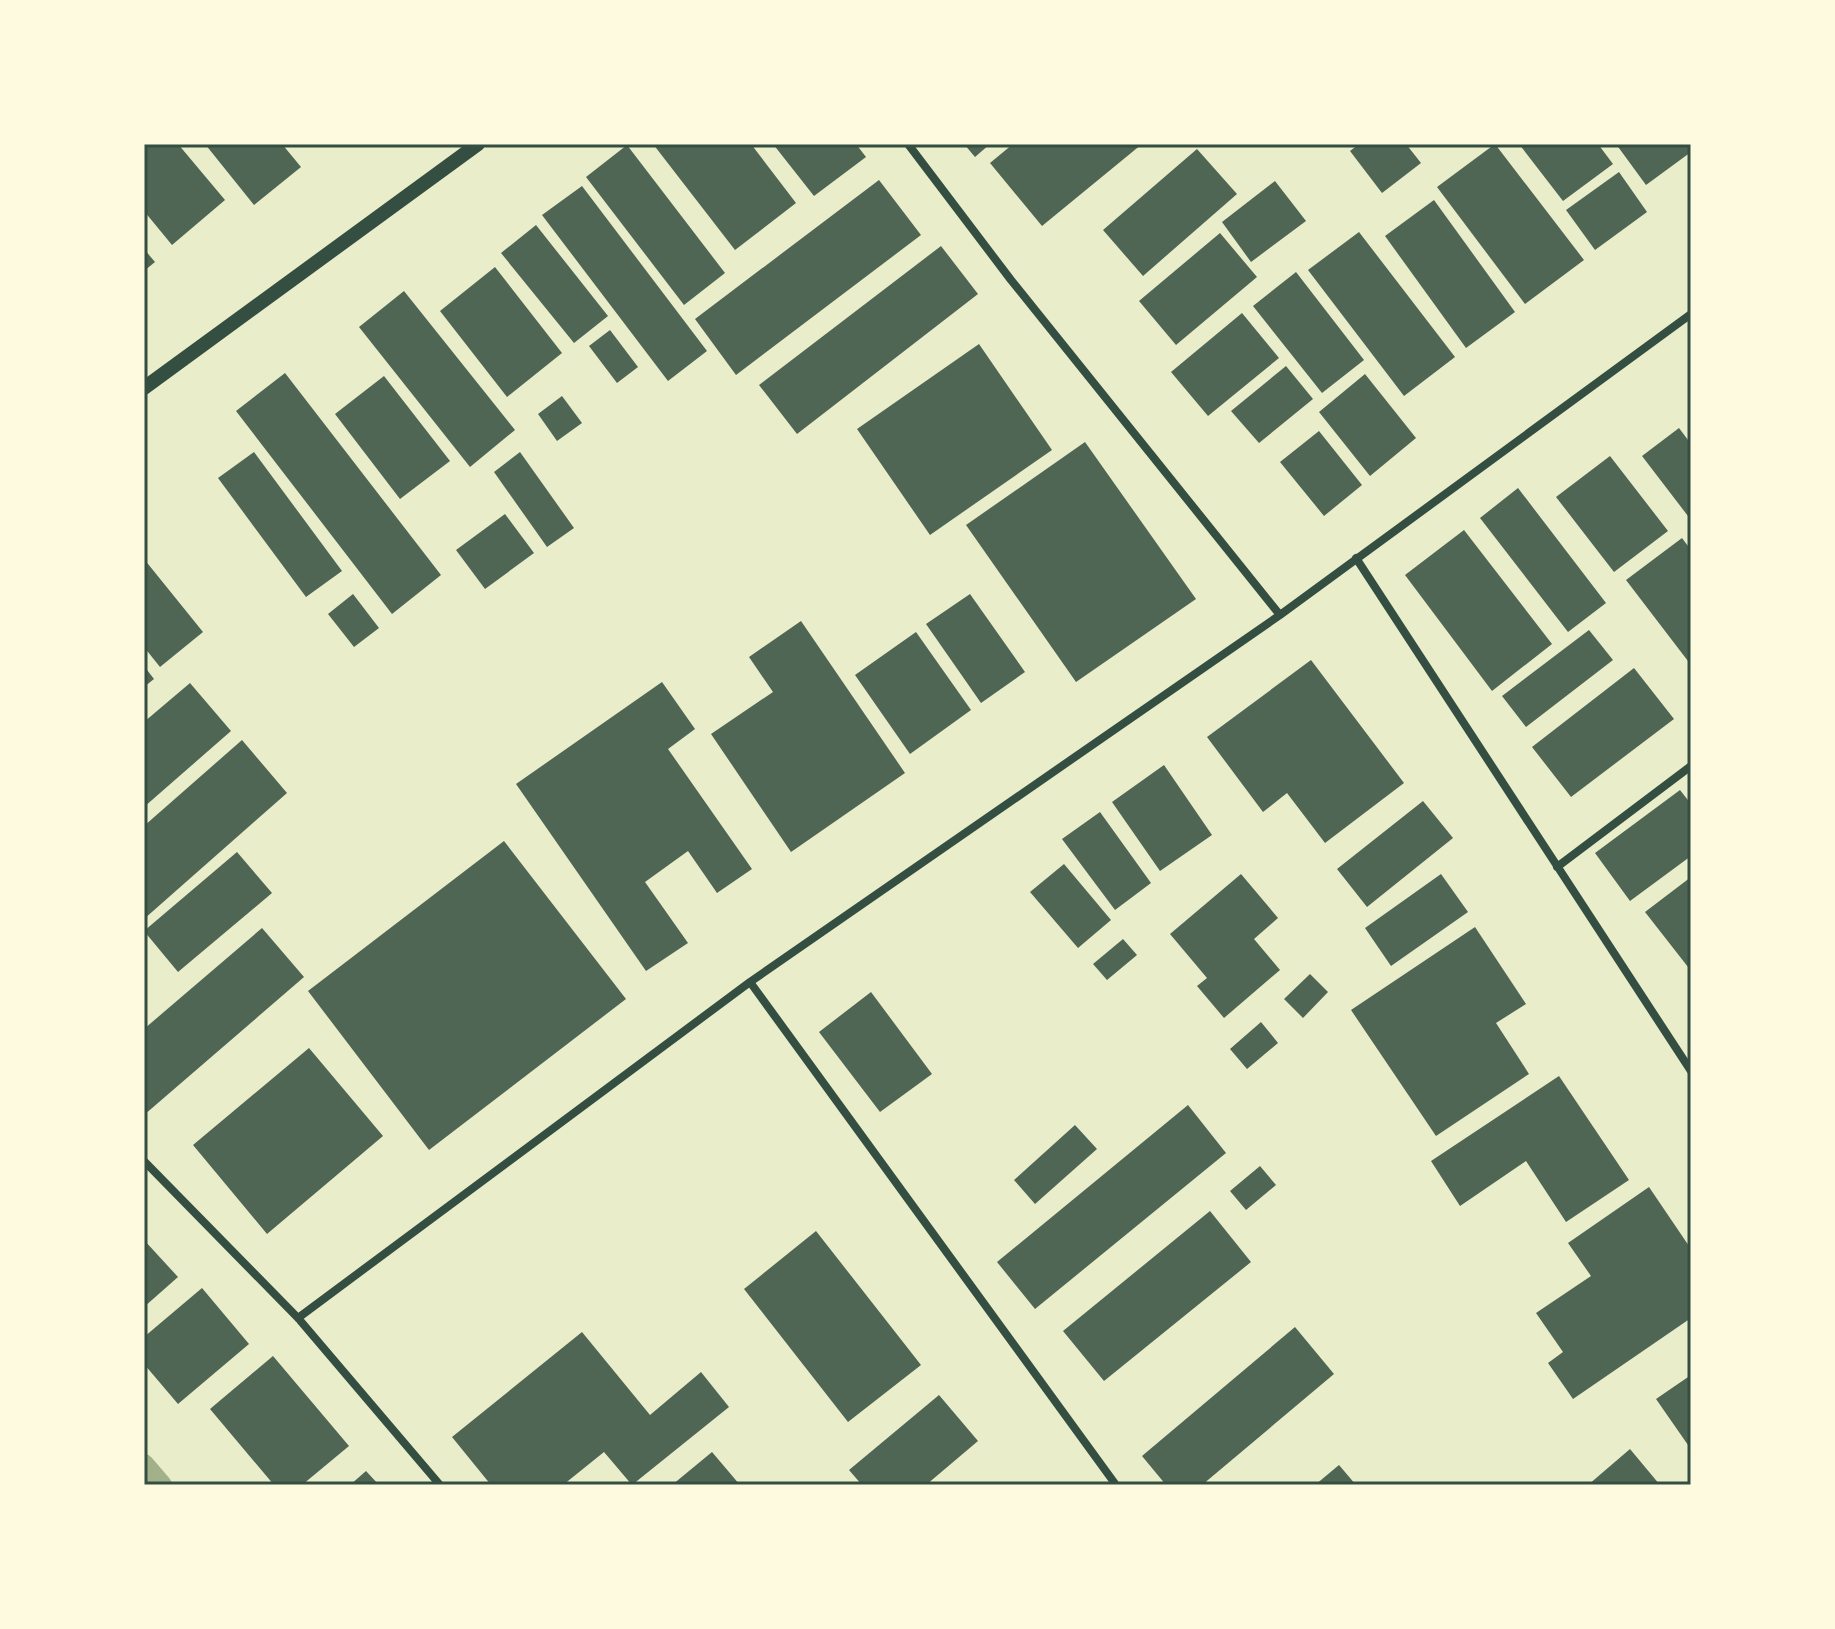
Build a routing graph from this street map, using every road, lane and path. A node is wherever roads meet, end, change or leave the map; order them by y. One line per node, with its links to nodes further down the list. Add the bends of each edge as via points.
1 (478, 144): 4 (street)
2 (908, 144): 6 (street)
3 (1691, 314): 5 (street)
4 (144, 388)
5 (1356, 558): 6 (street); 8 (street)
6 (1280, 615): 9 (street)
7 (1691, 766): 8 (street)
8 (1557, 867): 10 (street)
9 (750, 982): 12 (street); 14 (street)
10 (1691, 1071)
11 (144, 1161): 12 (street)
12 (298, 1318): 13 (street)
13 (440, 1485)
14 (1116, 1485)

